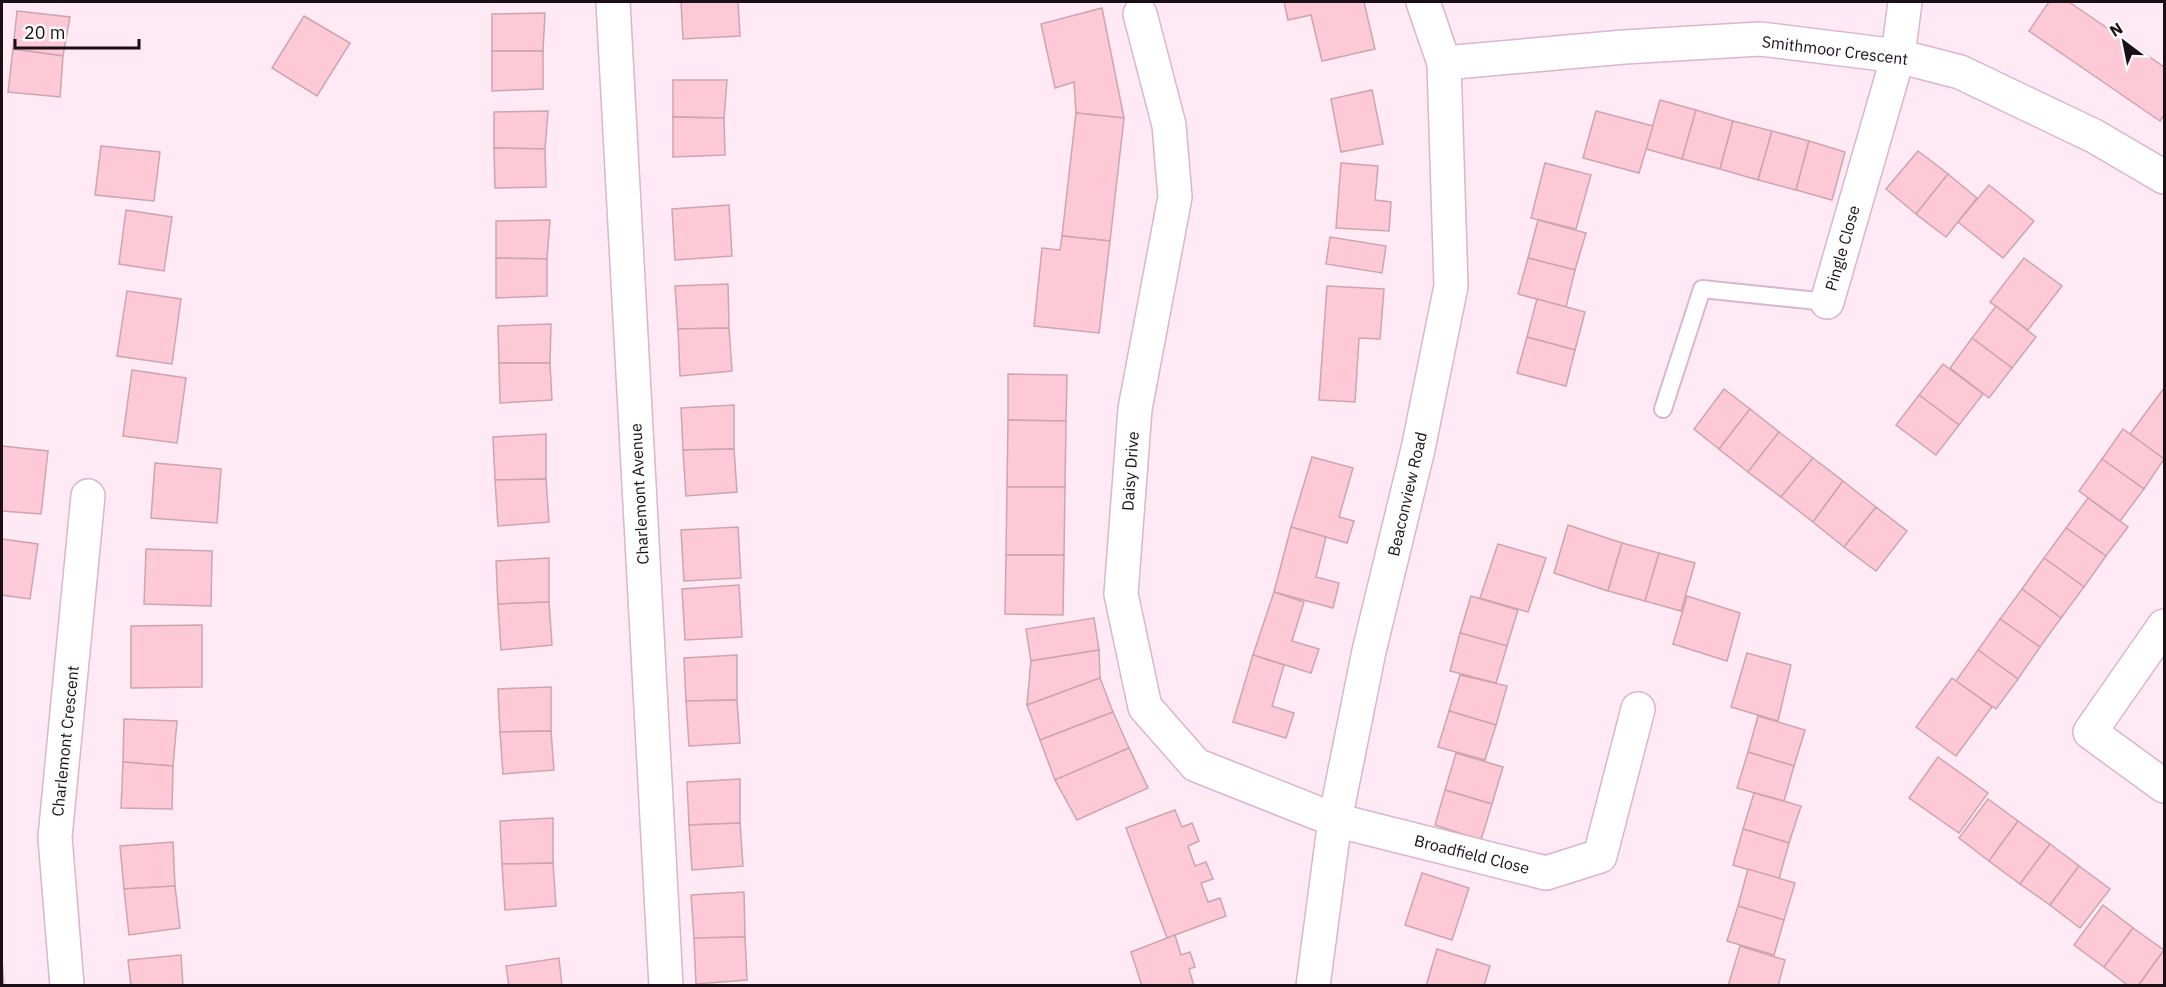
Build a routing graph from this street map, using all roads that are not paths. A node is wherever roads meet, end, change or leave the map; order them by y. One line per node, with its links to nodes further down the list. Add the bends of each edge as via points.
1 (613, 2): 16 (street, Charlemont Avenue)
2 (1423, 2): 6 (street, Beaconview Road)
3 (1905, 2): 5 (street, Pingle Close)
4 (1140, 14): 14 (street, Daisy Drive, via 1169,125 1175,197 1135,409 1121,594 1145,707 1196,765)
5 (1898, 56): 6 (street, Smithmoor Crescent, via 1760,39); 7 (street, Smithmoor Crescent, via 1960,72 2094,136); 8 (street, Pingle Close)
6 (1444, 63): 14 (street, Beaconview Road, via 1451,286)
7 (2164, 177)
8 (1827, 302): 9 (lane, Pingle Close, via 1702,289)
9 (1663, 409)
10 (88, 496): 15 (street, Charlemont Crescent, via 55,837)
11 (2164, 626): 13 (street, via 2090,732)
12 (1638, 709): 14 (street, Broadfield Close, via 1600,856 1546,873)
13 (2164, 786)
14 (1335, 820): 17 (street, Beaconview Road)
15 (67, 986)
16 (666, 986)
17 (1314, 986)

